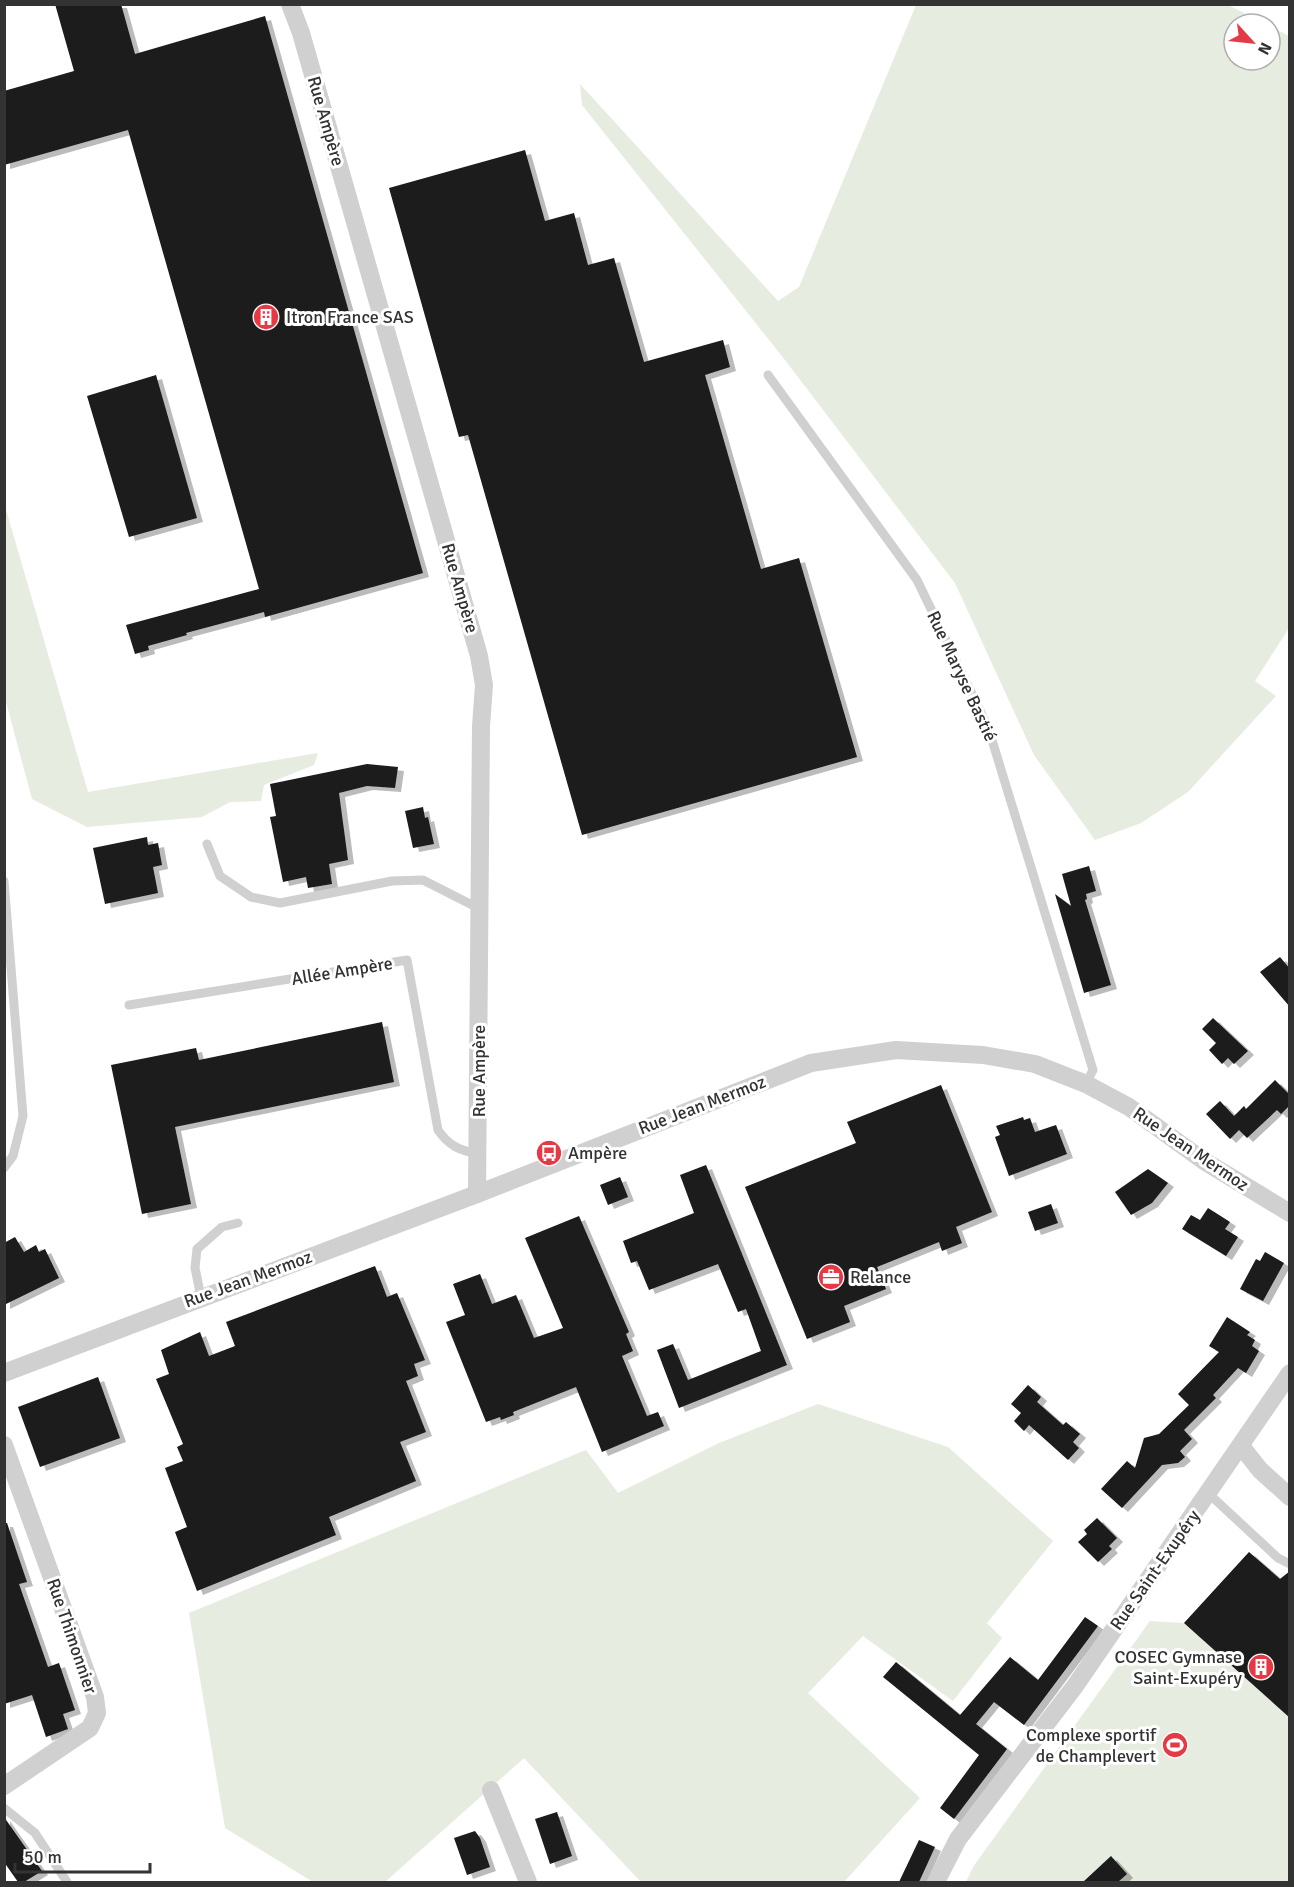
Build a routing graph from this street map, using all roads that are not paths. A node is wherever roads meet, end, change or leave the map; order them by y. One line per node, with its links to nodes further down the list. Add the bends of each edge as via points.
1 (290, 4): 5 (street, Rue Ampère, via 479,656 484,685)
2 (768, 375): 7 (lane, Rue Maryse Bastié, via 917,580 988,727 1093,1070)
3 (207, 844): 5 (lane, via 220,876 251,897 280,903 392,881 423,880)
4 (4, 881): 9 (lane, via 23,1116 13,1156)
5 (480, 909): 8 (street, Rue Ampère)
6 (129, 1005): 8 (lane, Allée Ampère, via 407,960 438,1130 446,1143)
7 (1086, 1084): 10 (street, Rue Jean Mermoz, via 1035,1064 932,1050 896,1050 811,1063); 11 (street, Rue Jean Mermoz, via 1129,1107 1204,1161)
8 (478, 1154): 10 (street, Rue Ampère)
9 (4, 1168)
10 (477, 1194): 13 (street, Rue Jean Mermoz)
11 (1290, 1213)
12 (238, 1223): 13 (lane, via 222,1227 197,1249 195,1268)
13 (201, 1297): 14 (street, Rue Jean Mermoz)
14 (4, 1373)
15 (1290, 1373): 17 (street, Rue Saint-Exupéry)
16 (4, 1445): 21 (street, Rue Thimonnier, via 95,1697 97,1713 90,1728)
17 (1241, 1446): 18 (street, Rue Saint-Exupéry); 19 (street)
18 (1209, 1493): 20 (lane, via 1278,1558); 26 (street, Rue Saint-Exupéry, via 1075,1686 958,1839)
19 (1290, 1497)
20 (1290, 1564)
21 (4, 1786)
22 (491, 1790): 25 (street)
23 (4, 1808): 24 (lane, via 35,1833)
24 (67, 1882)
25 (528, 1882)
26 (936, 1882)

